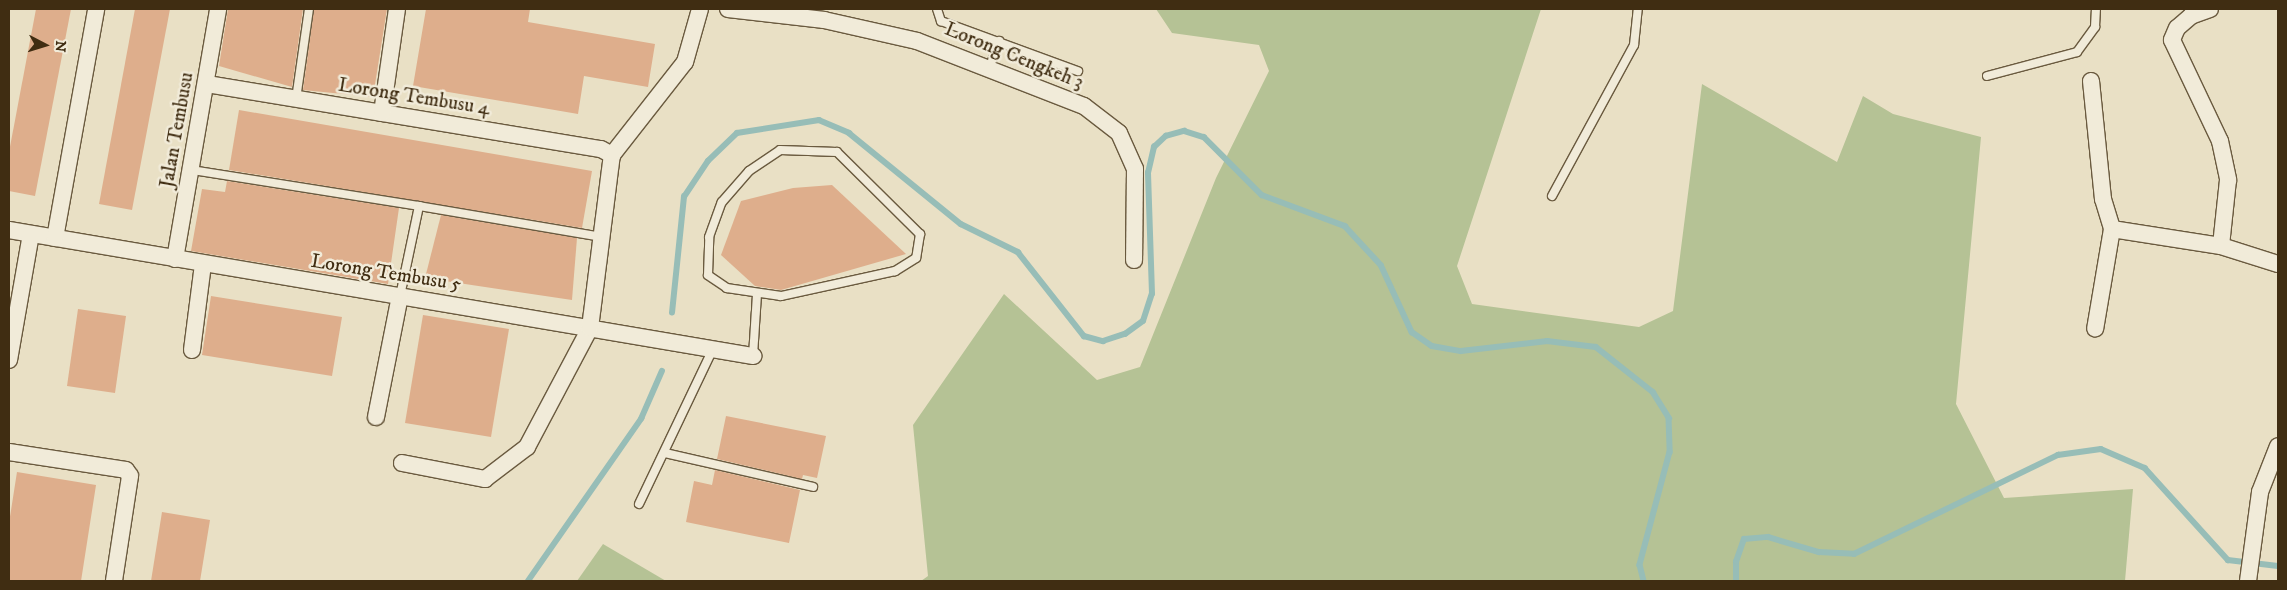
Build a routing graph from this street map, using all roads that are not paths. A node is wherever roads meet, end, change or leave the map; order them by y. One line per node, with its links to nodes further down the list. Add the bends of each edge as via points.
1 (96, 9): 29 (street)
2 (218, 9): 18 (street, Jalan Tembusu)
3 (309, 9): 19 (lane)
4 (397, 9): 20 (street)
5 (700, 9): 21 (street, via 684,62)
6 (728, 9): 12 (street, Lorong Cengkeh 3)
7 (937, 9): 13 (lane, via 941,20)
8 (1638, 9): 23 (lane, via 1634,45)
9 (2096, 9): 16 (lane, via 2095,26 2077,52)
10 (2210, 9): 11 (street)
11 (2190, 12): 30 (street, via 2172,40 2220,141 2228,180)
12 (825, 14): 14 (street, Lorong Cengkeh 3, via 918,41)
13 (999, 40): 14 (lane); 15 (lane)
14 (989, 68): 32 (street, Lorong Cengkeh 3, via 1084,106 1119,133 1135,169)
15 (1078, 71)
16 (1987, 76)
17 (2091, 82): 25 (street, via 2103,199)
18 (207, 84): 19 (street, Lorong Tembusu 4); 22 (street, Jalan Tembusu)
19 (296, 99): 20 (street, Lorong Tembusu 4)
20 (382, 113): 21 (street, Lorong Tembusu 4, via 602,149)
21 (612, 155): 28 (street)
22 (192, 170): 24 (lane); 31 (street, Jalan Tembusu)
23 (1552, 196)
24 (419, 206): 28 (lane); 36 (lane)
25 (2112, 229): 30 (street); 38 (street)
26 (9, 230): 27 (street, Lorong Tembusu 5)
27 (31, 234): 29 (street, Lorong Tembusu 5); 42 (street)
28 (603, 237): 37 (street)
29 (55, 238): 31 (street, Lorong Tembusu 5)
30 (2221, 246): 34 (street)
31 (175, 259): 33 (street, Lorong Tembusu 5)
32 (1134, 260)
33 (203, 264): 36 (street, Lorong Tembusu 5); 40 (street)
34 (2278, 264)
35 (757, 294): 35 (lane, via 727,288 708,275 709,237 722,202 748,171 780,150 837,152 920,234 916,258 895,271 820,289); 41 (lane)
36 (400, 296): 37 (street, Lorong Tembusu 5); 43 (street)
37 (590, 328): 39 (street, Lorong Tembusu 5); 47 (street, via 526,448 485,479)
38 (2095, 329)
39 (713, 349): 41 (street, Lorong Tembusu 5); 46 (lane)
40 (192, 350)
41 (753, 356)
42 (9, 360)
43 (376, 417)
44 (2278, 446): 51 (street, via 2260,492)
45 (9, 452): 50 (street, via 126,470 130,476)
46 (664, 453): 48 (lane); 49 (lane)
47 (402, 463)
48 (814, 486)
49 (639, 504)
50 (114, 581)
51 (2248, 581)

